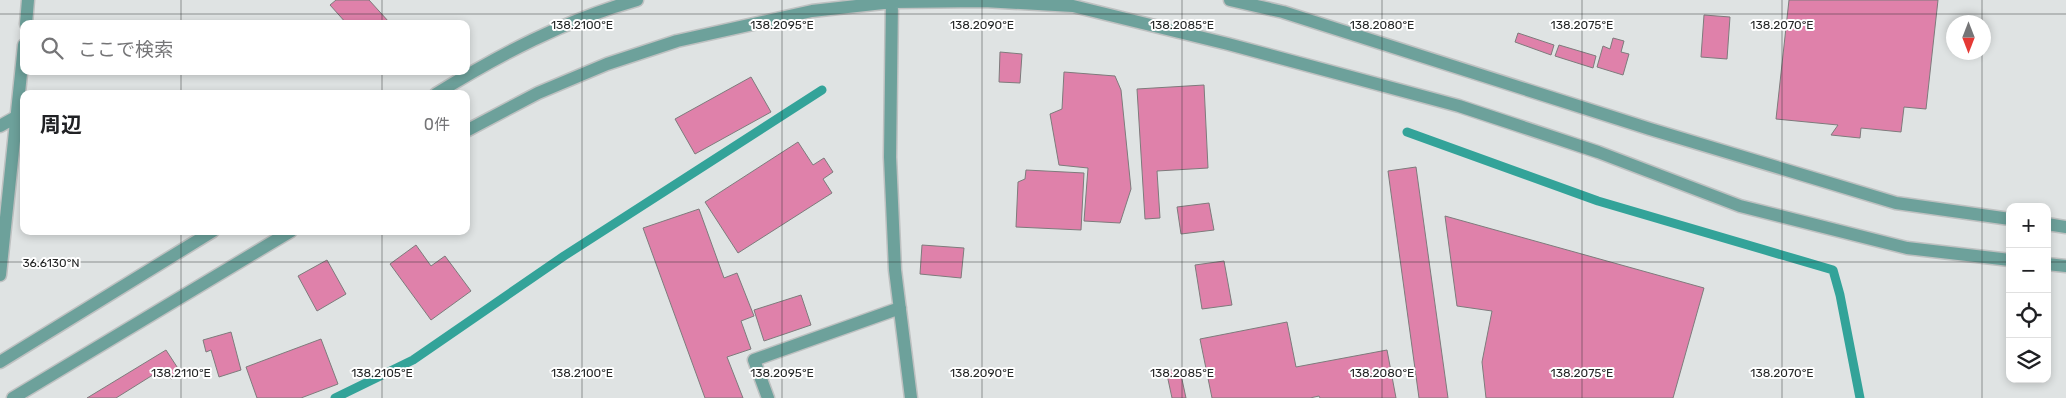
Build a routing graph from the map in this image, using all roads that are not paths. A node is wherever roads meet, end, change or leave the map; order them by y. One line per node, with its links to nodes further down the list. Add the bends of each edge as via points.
1 (28, 0): 5 (street)
2 (637, 0): 6 (street, via 546,33)
3 (1230, 0): 13 (street, via 1283,12 1650,129 1896,203)
4 (892, 1): 12 (street, via 812,11 676,41 607,64 538,93); 18 (street, via 984,1 1073,6 1459,106 1598,152 1740,206 1907,248); 22 (street, via 890,157)
5 (26, 20)
6 (470, 73)
7 (21, 75): 10 (street)
8 (466, 75): 9 (street)
9 (442, 90)
10 (16, 117): 11 (street); 21 (street)
11 (0, 126)
12 (470, 129)
13 (2006, 218)
14 (2051, 225): 15 (street)
15 (2066, 227)
16 (206, 235): 23 (street)
17 (284, 235): 24 (street)
18 (2006, 260)
19 (2051, 264): 20 (street)
20 (2066, 266)
21 (0, 275)
22 (900, 308): 25 (street, via 754,360); 26 (street)
23 (0, 362)
24 (13, 398)
25 (768, 398)
26 (911, 398)

